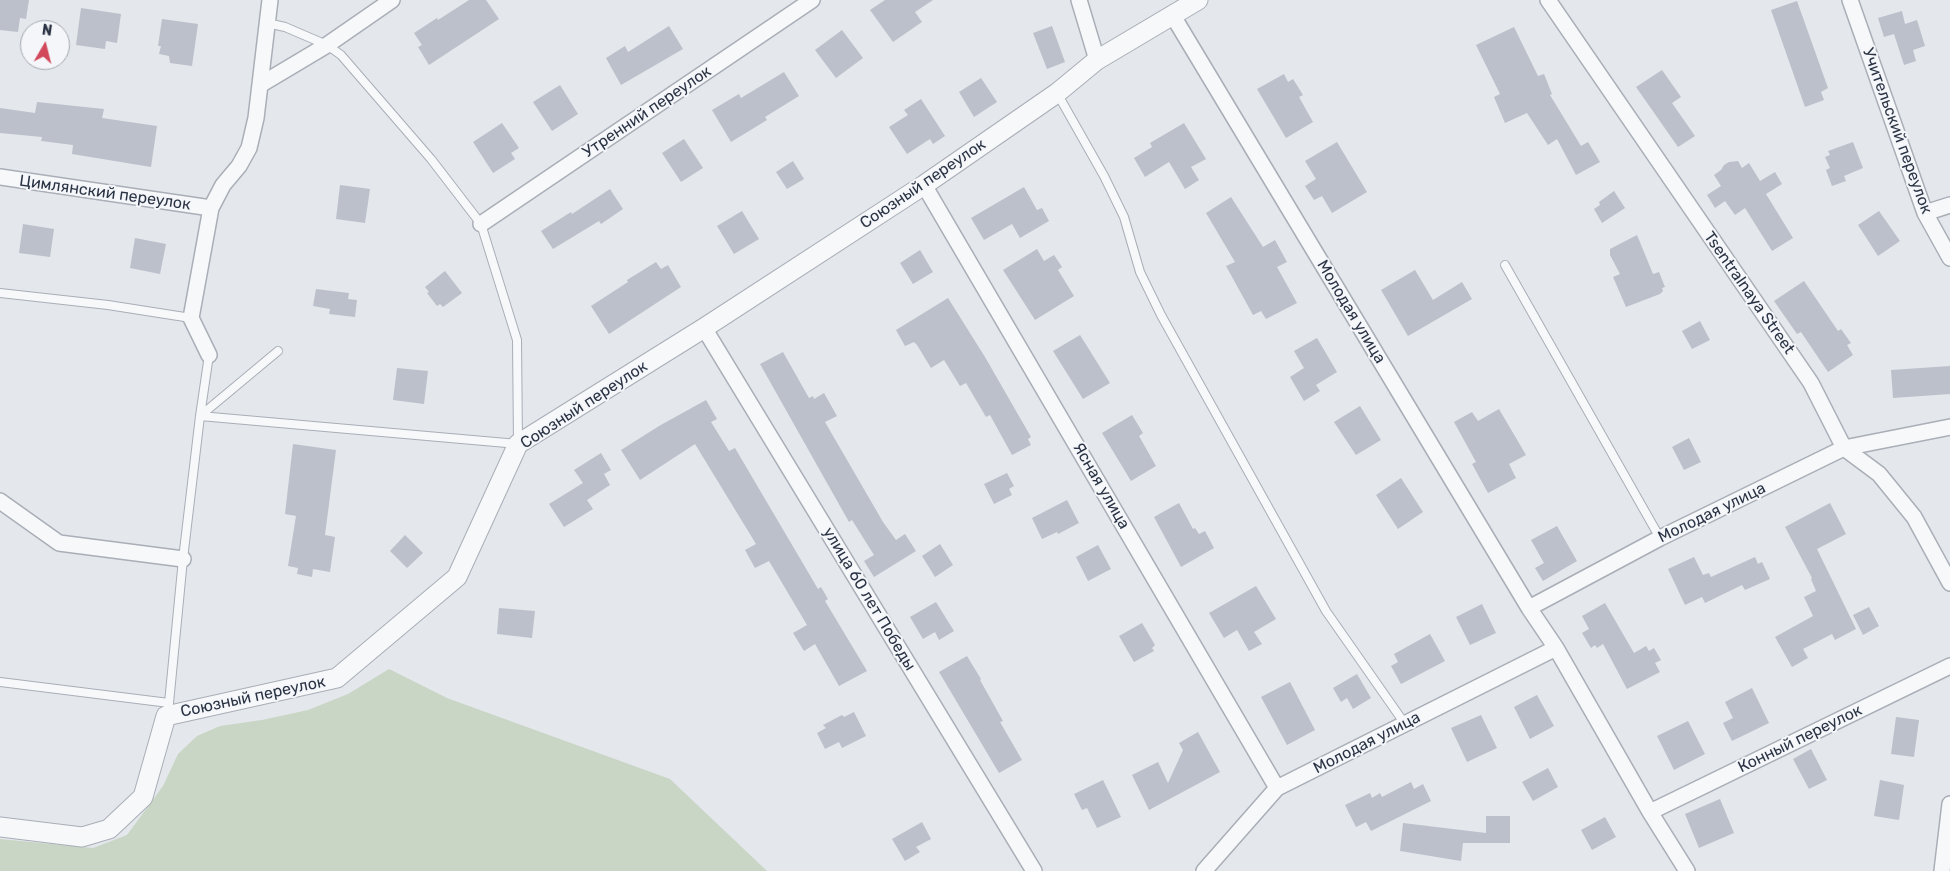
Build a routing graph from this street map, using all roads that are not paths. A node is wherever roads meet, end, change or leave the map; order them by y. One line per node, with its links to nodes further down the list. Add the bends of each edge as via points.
1 (270, 0): 9 (street)
2 (392, 0): 10 (street)
3 (812, 0): 19 (street, Утренний переулок)
4 (1079, 0): 11 (street)
5 (1198, 0): 8 (street, Союзный переулок)
6 (1548, 0): 30 (street, Tsentralnaya Street, via 1811,383)
7 (1850, 0): 18 (street, Учительский переулок)
8 (1173, 16): 11 (street, Союзный переулок); 35 (street, Молодая улица)
9 (268, 23): 10 (lane); 12 (street)
10 (327, 45): 12 (street); 19 (lane, via 341,55 412,137)
11 (1097, 60): 13 (street, Союзный переулок)
12 (260, 85): 17 (street, via 249,148)
13 (1057, 94): 15 (street, Союзный переулок); 40 (lane, via 1124,217 1140,272 1161,315 1326,611)
14 (0, 177): 17 (street, Цимлянский переулок)
15 (924, 185): 24 (street, Союзный переулок); 41 (street, Ясная улица)
16 (1950, 205): 18 (street)
17 (211, 208): 23 (street)
18 (1925, 213): 20 (street, Учительский переулок)
19 (481, 224): 29 (lane, via 517,340)
20 (1950, 258)
21 (1505, 265): 32 (lane)
22 (0, 293): 23 (lane)
23 (191, 318): 26 (street)
24 (704, 328): 29 (street, Союзный переулок); 45 (street, улица 60 лет Победы)
25 (278, 351): 27 (lane)
26 (209, 354): 27 (lane)
27 (200, 416): 29 (lane); 33 (lane)
28 (1950, 427): 30 (street, Молодая улица)
29 (518, 444): 39 (street, Союзный переулок, via 457,577 337,678)
30 (1844, 448): 32 (street, Молодая улица); 34 (street, Tsentralnaya Street, via 1879,474 1914,517)
31 (0, 500): 33 (street, via 59,543)
32 (1660, 538): 35 (street, Молодая улица)
33 (183, 559): 39 (lane)
34 (1950, 583)
35 (1529, 608): 36 (street, Молодая улица)
36 (1556, 648): 40 (street, Молодая улица); 43 (street, Молодая улица)
37 (1950, 666): 43 (street, Конный переулок)
38 (0, 682): 39 (lane)
39 (167, 709): 44 (street, Союзный переулок, via 143,797 109,829 82,837)
40 (1405, 724): 41 (street, Молодая улица)
41 (1277, 788): 46 (street, Молодая улица)
42 (1950, 804): 48 (street)
43 (1650, 812): 47 (street, Молодая улица)
44 (0, 827)
45 (1034, 871)
46 (1204, 871)
47 (1687, 871)
48 (1942, 871)

